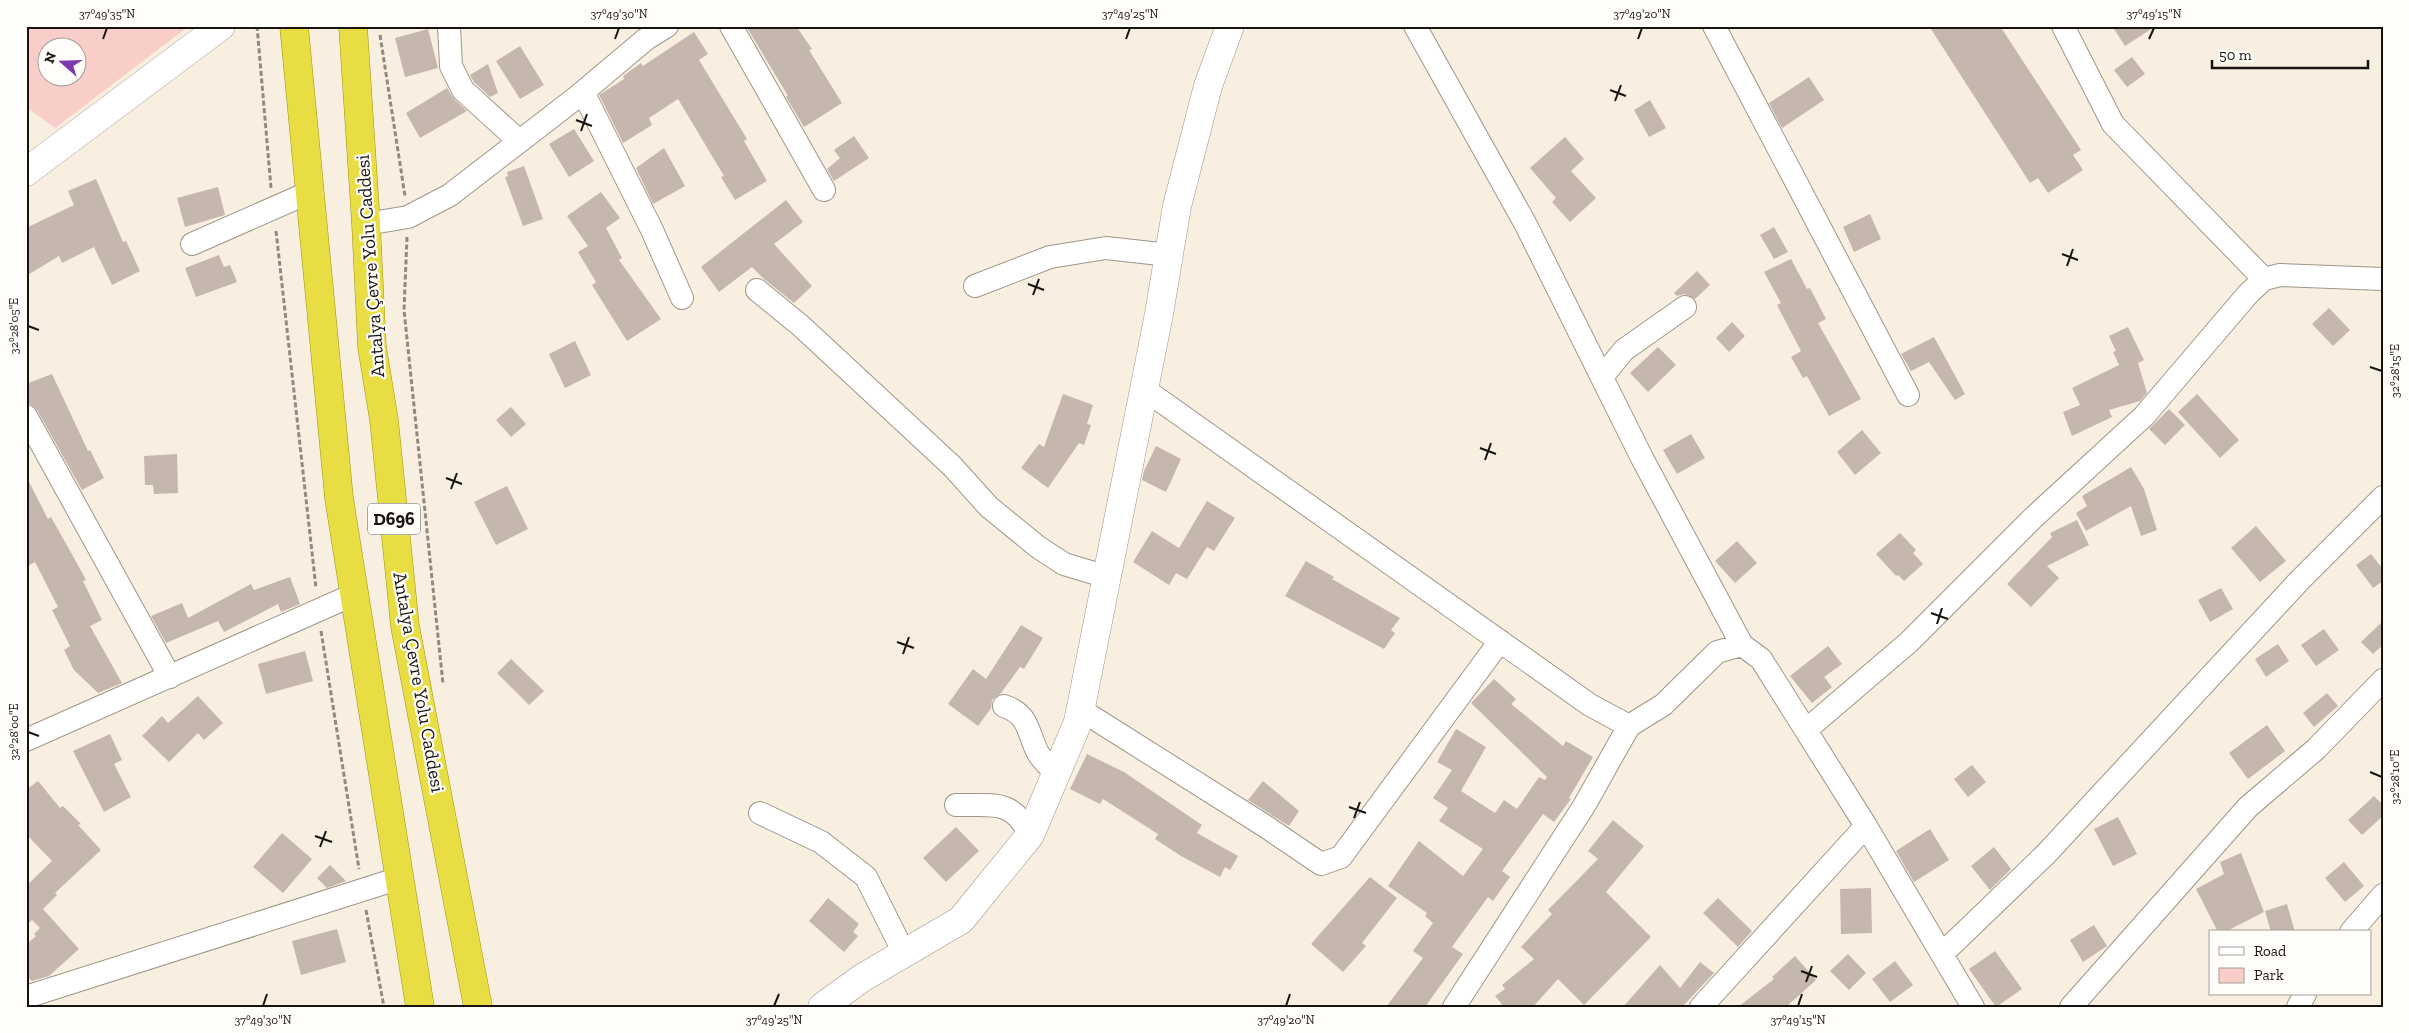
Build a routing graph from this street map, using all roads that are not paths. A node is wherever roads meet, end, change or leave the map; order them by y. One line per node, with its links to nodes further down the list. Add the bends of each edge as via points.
1 (221, 26): 13 (street)
2 (294, 26): 15 (highway, D696)
3 (353, 26): 16 (highway, Antalya Çevre Yolu Caddesi / D696)
4 (449, 26): 12 (street, via 451,66 463,90)
5 (667, 26): 11 (street, via 646,39)
6 (731, 26): 14 (street)
7 (1230, 26): 18 (street, via 1208,86 1177,206)
8 (1415, 26): 25 (street, via 1526,225)
9 (1714, 26): 27 (street)
10 (2063, 26): 19 (street, via 2113,124)
11 (583, 92): 12 (street); 23 (street)
12 (519, 141): 16 (street, via 450,195 408,217)
13 (26, 172)
14 (824, 190)
15 (310, 192): 17 (street); 31 (highway, D696, via 340,498)
16 (366, 224): 53 (highway, Antalya Çevre Yolu Caddesi / D696, via 372,347 384,420 405,626)
17 (192, 244)
18 (1169, 255): 21 (street, via 1106,248 1050,257); 26 (street)
19 (2264, 279): 20 (street, via 2280,275); 39 (street, via 2144,416 2033,518 1909,642)
20 (2383, 279)
21 (975, 286)
22 (757, 290): 30 (street, via 801,326 952,466 996,513 1064,564)
23 (682, 298)
24 (1685, 307): 25 (street, via 1624,350)
25 (1602, 377): 33 (street)
26 (1144, 389): 30 (street); 32 (street)
27 (1908, 395)
28 (26, 416): 34 (street)
29 (2383, 497): 50 (street, via 2292,588 2046,854)
30 (1107, 577): 37 (street)
31 (355, 594): 34 (street); 46 (highway, D696)
32 (1500, 641): 37 (street, via 1341,857 1321,864); 38 (street, via 1590,705)
33 (1742, 645): 38 (street, via 1717,652 1663,705); 39 (street, via 1761,659)
34 (170, 677): 40 (street)
35 (2383, 680): 58 (street, via 2316,749 2248,807)
36 (1004, 706): 41 (street, via 1022,717 1038,754)
37 (1081, 710): 41 (street)
38 (1629, 726): 55 (street, via 1584,806)
39 (1806, 730): 44 (street)
40 (28, 735)
41 (1056, 774): 45 (street)
42 (956, 805): 45 (street, via 1001,806 1022,818)
43 (760, 813): 49 (street, via 821,842 866,877)
44 (1866, 826): 50 (street); 56 (street)
45 (1030, 836): 49 (street, via 961,920)
46 (400, 878): 51 (street); 52 (highway, D696)
47 (2383, 895): 48 (street)
48 (2353, 930)
49 (904, 953): 54 (street)
50 (1942, 954): 57 (street)
51 (26, 997)
52 (420, 1007)
53 (478, 1007)
54 (822, 1007)
55 (1454, 1007)
56 (1701, 1007)
57 (1973, 1007)
58 (2071, 1007)

